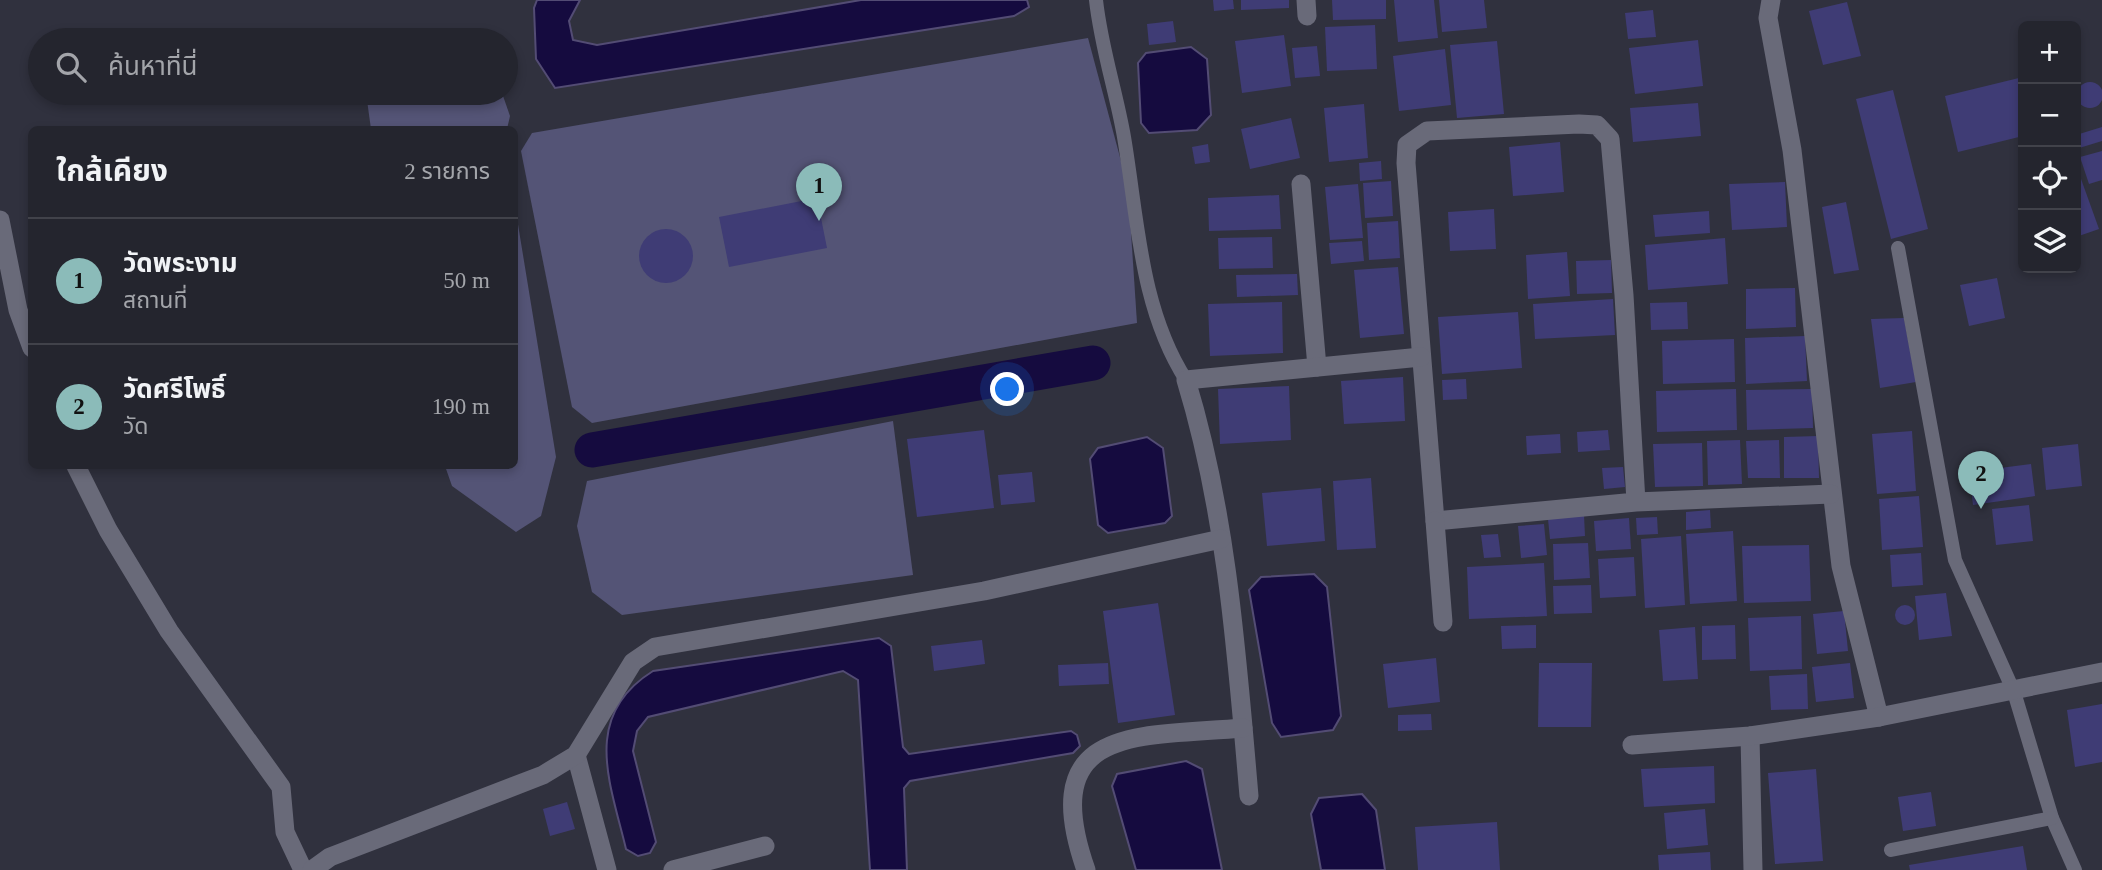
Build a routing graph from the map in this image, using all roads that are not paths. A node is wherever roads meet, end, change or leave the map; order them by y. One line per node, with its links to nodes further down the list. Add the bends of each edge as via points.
1 (1096, 0): 9 (lane, via 1124,136 1149,296 1171,356)
2 (1771, 0): 11 (street, via 1768,18 1792,150)
3 (1301, 184): 8 (street)
4 (0, 220): 6 (street)
5 (1898, 248): 17 (lane, via 1955,561)
6 (28, 337)
7 (1421, 357): 8 (street); 12 (street, via 1407,145 1427,131 1597,125 1610,139); 13 (street)
8 (1317, 367): 9 (street)
9 (1186, 380): 14 (street)
10 (78, 469): 27 (street, via 169,631 281,787 285,832)
11 (1831, 494): 12 (street); 18 (street, via 1841,566)
12 (1636, 502): 13 (street)
13 (1435, 521): 15 (street)
14 (1222, 539): 19 (street); 22 (street, via 984,591 655,647 633,662)
15 (1443, 622)
16 (2102, 672): 17 (street)
17 (2014, 692): 18 (street); 24 (lane)
18 (1880, 717): 20 (street)
19 (1243, 728): 23 (street); 31 (street, via 1126,738 1094,754 1079,773 1070,800 1075,838)
20 (1750, 736): 21 (street); 32 (street)
21 (1632, 745)
22 (576, 755): 28 (street, via 542,775 330,857); 29 (street)
23 (1249, 796)
24 (2052, 818): 26 (lane); 33 (lane)
25 (765, 846): 30 (street)
26 (1891, 850)
27 (303, 870)
28 (312, 870)
29 (607, 870)
30 (673, 870)
31 (1086, 870)
32 (1753, 870)
33 (2076, 870)

